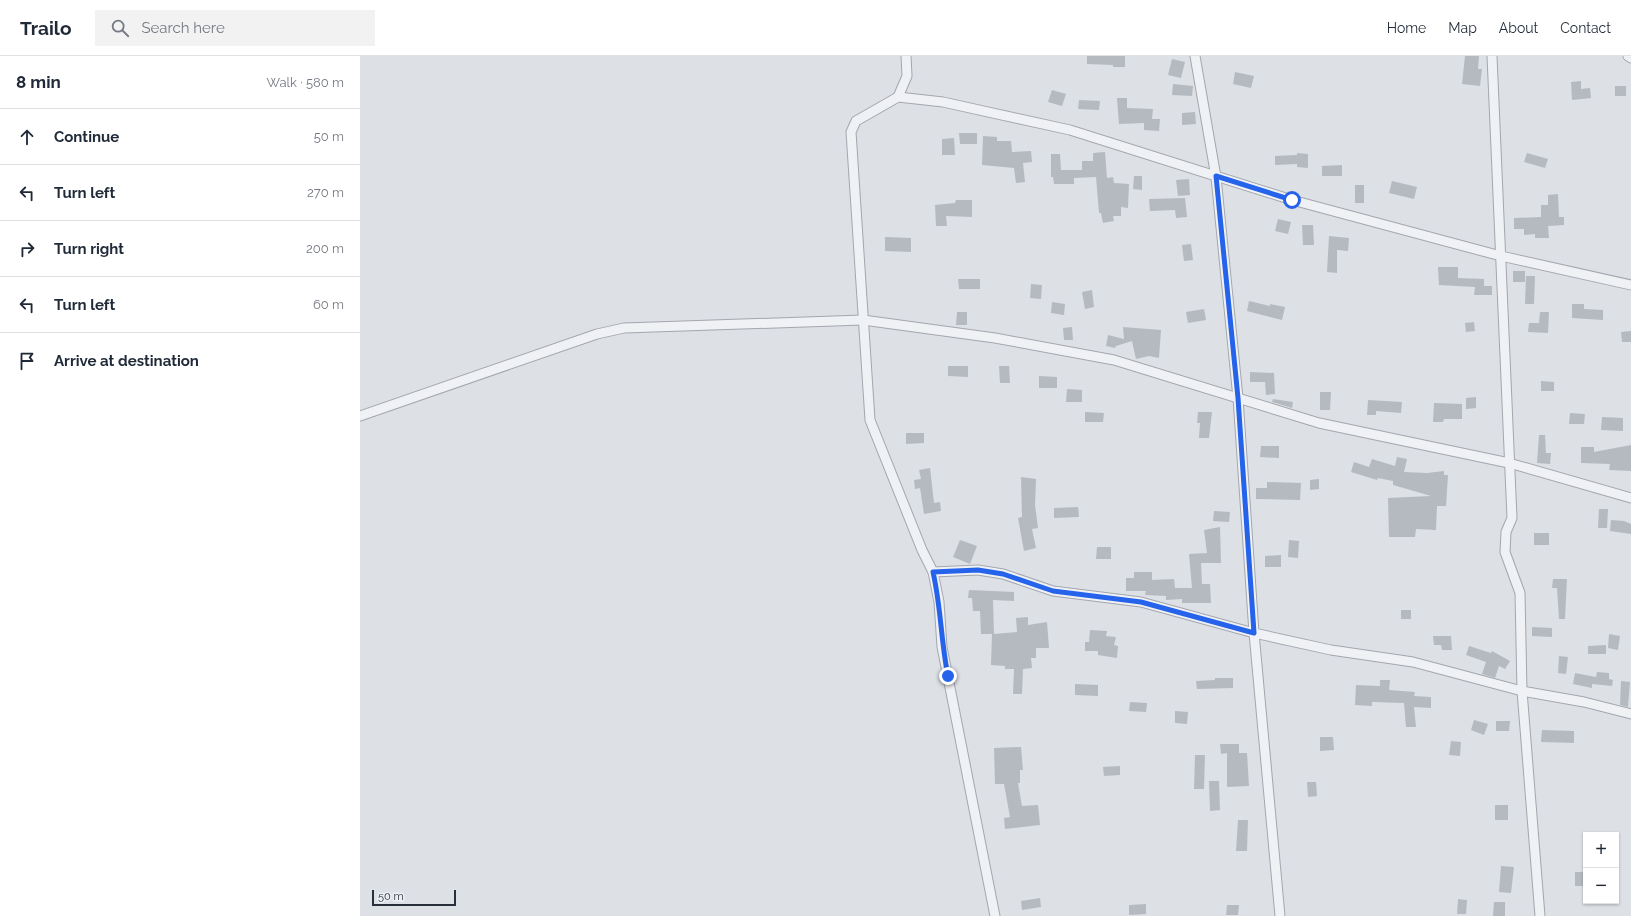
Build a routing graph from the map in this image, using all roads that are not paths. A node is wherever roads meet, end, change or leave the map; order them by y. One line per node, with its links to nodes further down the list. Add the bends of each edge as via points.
1 (906, 56): 6 (street, via 907,76)
2 (1195, 56): 7 (street)
3 (1492, 56): 8 (street)
4 (1628, 56): 5 (street)
5 (1631, 58)
6 (898, 97): 7 (street, via 943,102 1070,130); 10 (street, via 856,121 850,132)
7 (1216, 176): 8 (street, via 1292,200); 11 (street)
8 (1501, 256): 9 (street); 13 (street)
9 (1631, 285)
10 (864, 320): 11 (street, via 996,338 1114,360); 12 (street, via 624,328 597,334); 15 (street, via 870,420)
11 (1238, 398): 13 (street, via 1320,423); 16 (street)
12 (360, 416)
13 (1509, 463): 14 (street); 17 (street, via 1512,518 1506,532 1505,552 1520,593)
14 (1631, 498)
15 (933, 572): 16 (street, via 978,570 1003,574 1053,591 1141,602); 19 (street, via 939,602 942,647)
16 (1254, 633): 17 (street, via 1331,650 1413,662); 20 (street)
17 (1522, 691): 18 (street, via 1584,702); 21 (street)
18 (1631, 714)
19 (995, 916)
20 (1280, 916)
21 (1540, 916)

